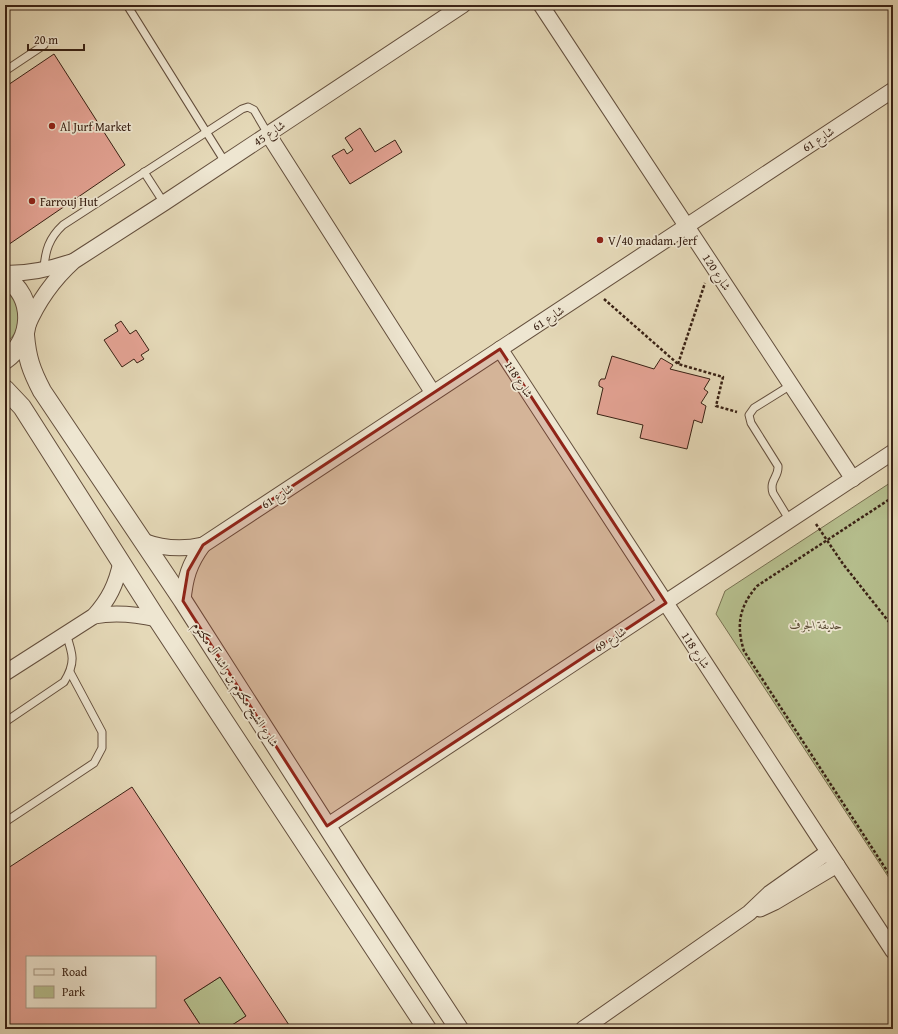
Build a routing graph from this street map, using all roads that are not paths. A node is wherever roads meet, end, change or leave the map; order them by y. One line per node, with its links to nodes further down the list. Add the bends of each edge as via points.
1 (127, 5): 7 (lane)
2 (463, 5): 8 (street, شارع 45)
3 (541, 5): 12 (street, شارع 120)
4 (44, 45): 5 (lane)
5 (5, 71)
6 (893, 90): 12 (street, شارع 61)
7 (206, 132): 8 (lane, via 248,107 254,110); 9 (lane); 10 (lane)
8 (268, 134): 9 (street, شارع 45); 22 (street)
9 (226, 162): 11 (street, شارع 45)
10 (144, 172): 11 (lane); 14 (lane, via 63,225 48,244)
11 (164, 203): 13 (street, شارع 45)
12 (686, 226): 18 (street, شارع 61); 20 (street, شارع 120)
13 (74, 261): 14 (street, شارع 45); 17 (street, شارع 45, via 58,276 42,298)
14 (44, 269): 15 (street, شارع 45)
15 (5, 273)
16 (5, 278): 17 (street, شارع الشيخ مكتوم بن راشد آل مكتوم, via 18,290 24,301 28,314)
17 (26, 331): 19 (street, via 20,346); 26 (street, شارع الشيخ مكتوم بن راشد آل مكتوم, via 27,355 42,391)
18 (500, 349): 22 (street, شارع 61); 30 (street, شارع 118)
19 (5, 360)
20 (791, 385): 24 (street, شارع 120); 25 (lane, via 754,408 749,415 751,423 778,466 773,480 773,493)
21 (5, 389): 28 (street, via 22,407)
22 (434, 393): 27 (street, شارع 61)
23 (893, 452): 24 (street, شارع 69)
24 (853, 479): 25 (street, شارع 69)
25 (790, 520): 30 (street, شارع 69)
26 (143, 542): 27 (street, شارع 61, via 173,549); 29 (street, شارع الشيخ مكتوم بن راشد آل مكتوم)
27 (203, 545): 29 (street, شارع 61, via 188,571)
28 (121, 562): 31 (street, via 112,591); 32 (street)
29 (183, 601): 38 (street, شارع الشيخ مكتوم بن راشد آل مكتوم)
30 (666, 603): 38 (street, شارع 69); 39 (street, شارع 118)
31 (94, 616): 32 (street, via 126,613); 33 (street)
32 (157, 619): 43 (street)
33 (66, 634): 34 (lane, via 72,650 73,662); 35 (street)
34 (70, 672): 36 (lane, via 64,682 55,689); 37 (lane, via 102,732 102,748 94,763)
35 (5, 673)
36 (5, 722)
37 (5, 822)
38 (327, 826): 44 (street, شارع الشيخ مكتوم بن راشد آل مكتوم)
39 (828, 852): 40 (street, شارع 118); 41 (street, via 770,893)
40 (837, 865): 41 (street, via 775,902); 42 (street, شارع 118)
41 (749, 913): 45 (street)
42 (893, 951)
43 (427, 1029)
44 (459, 1029)
45 (583, 1029)

